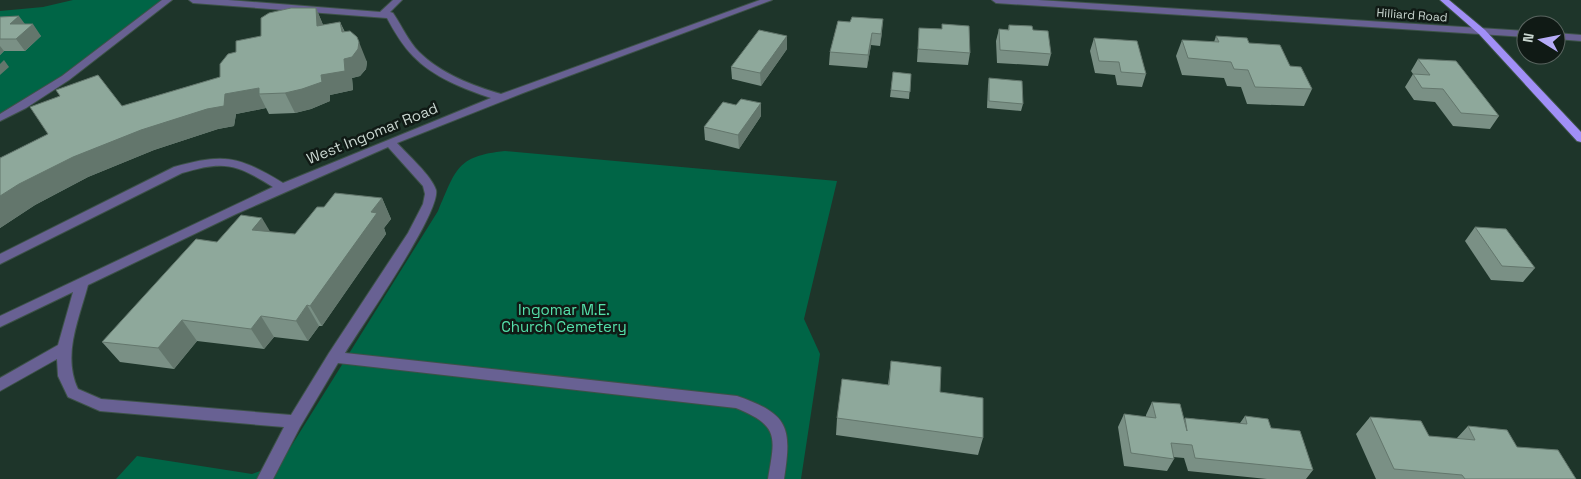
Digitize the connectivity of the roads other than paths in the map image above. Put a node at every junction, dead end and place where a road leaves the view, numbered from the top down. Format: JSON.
{"nodes":[{"id":1,"x":168,"y":0,"type":"edge"},
{"id":2,"x":193,"y":0,"type":"edge"},
{"id":3,"x":398,"y":0,"type":"edge"},
{"id":4,"x":768,"y":0,"type":"edge"},
{"id":5,"x":996,"y":0,"type":"edge"},
{"id":6,"x":1444,"y":0,"type":"edge"},
{"id":7,"x":383,"y":14,"type":"junction"},
{"id":8,"x":1482,"y":32,"type":"junction"},
{"id":9,"x":1516,"y":34,"type":"edge"},
{"id":10,"x":1566,"y":37,"type":"edge"},
{"id":11,"x":1581,"y":38,"type":"edge"},
{"id":12,"x":503,"y":98,"type":"junction"},
{"id":13,"x":0,"y":118,"type":"edge"},
{"id":14,"x":1581,"y":139,"type":"edge"},
{"id":15,"x":390,"y":142,"type":"junction"},
{"id":16,"x":283,"y":188,"type":"junction"},
{"id":17,"x":0,"y":259,"type":"edge"},
{"id":18,"x":82,"y":282,"type":"junction"},
{"id":19,"x":0,"y":322,"type":"edge"},
{"id":20,"x":64,"y":348,"type":"junction"},
{"id":21,"x":334,"y":357,"type":"junction"},
{"id":22,"x":0,"y":384,"type":"edge"},
{"id":23,"x":295,"y":422,"type":"junction"},
{"id":24,"x":265,"y":479,"type":"edge"},
{"id":25,"x":776,"y":479,"type":"edge"}],
"edges":[{"from":1,"to":13,"type":"street"},
{"from":2,"to":7,"type":"street"},
{"from":3,"to":7,"type":"street"},
{"from":4,"to":12,"type":"street","name":"West Ingomar Road"},
{"from":5,"to":8,"type":"street","name":"Hilliard Road"},
{"from":6,"to":8,"type":"main road"},
{"from":7,"to":12,"type":"street"},
{"from":8,"to":9,"type":"street","name":"Hilliard Road"},
{"from":8,"to":14,"type":"main road"},
{"from":10,"to":11,"type":"street"},
{"from":12,"to":15,"type":"street","name":"West Ingomar Road"},
{"from":15,"to":16,"type":"street","name":"West Ingomar Road"},
{"from":15,"to":21,"type":"street"},
{"from":16,"to":17,"type":"street"},
{"from":16,"to":18,"type":"street","name":"West Ingomar Road"},
{"from":18,"to":19,"type":"street","name":"West Ingomar Road"},
{"from":18,"to":20,"type":"street"},
{"from":20,"to":22,"type":"street"},
{"from":20,"to":23,"type":"street"},
{"from":21,"to":23,"type":"street"},
{"from":21,"to":25,"type":"street"},
{"from":23,"to":24,"type":"street"}]}
